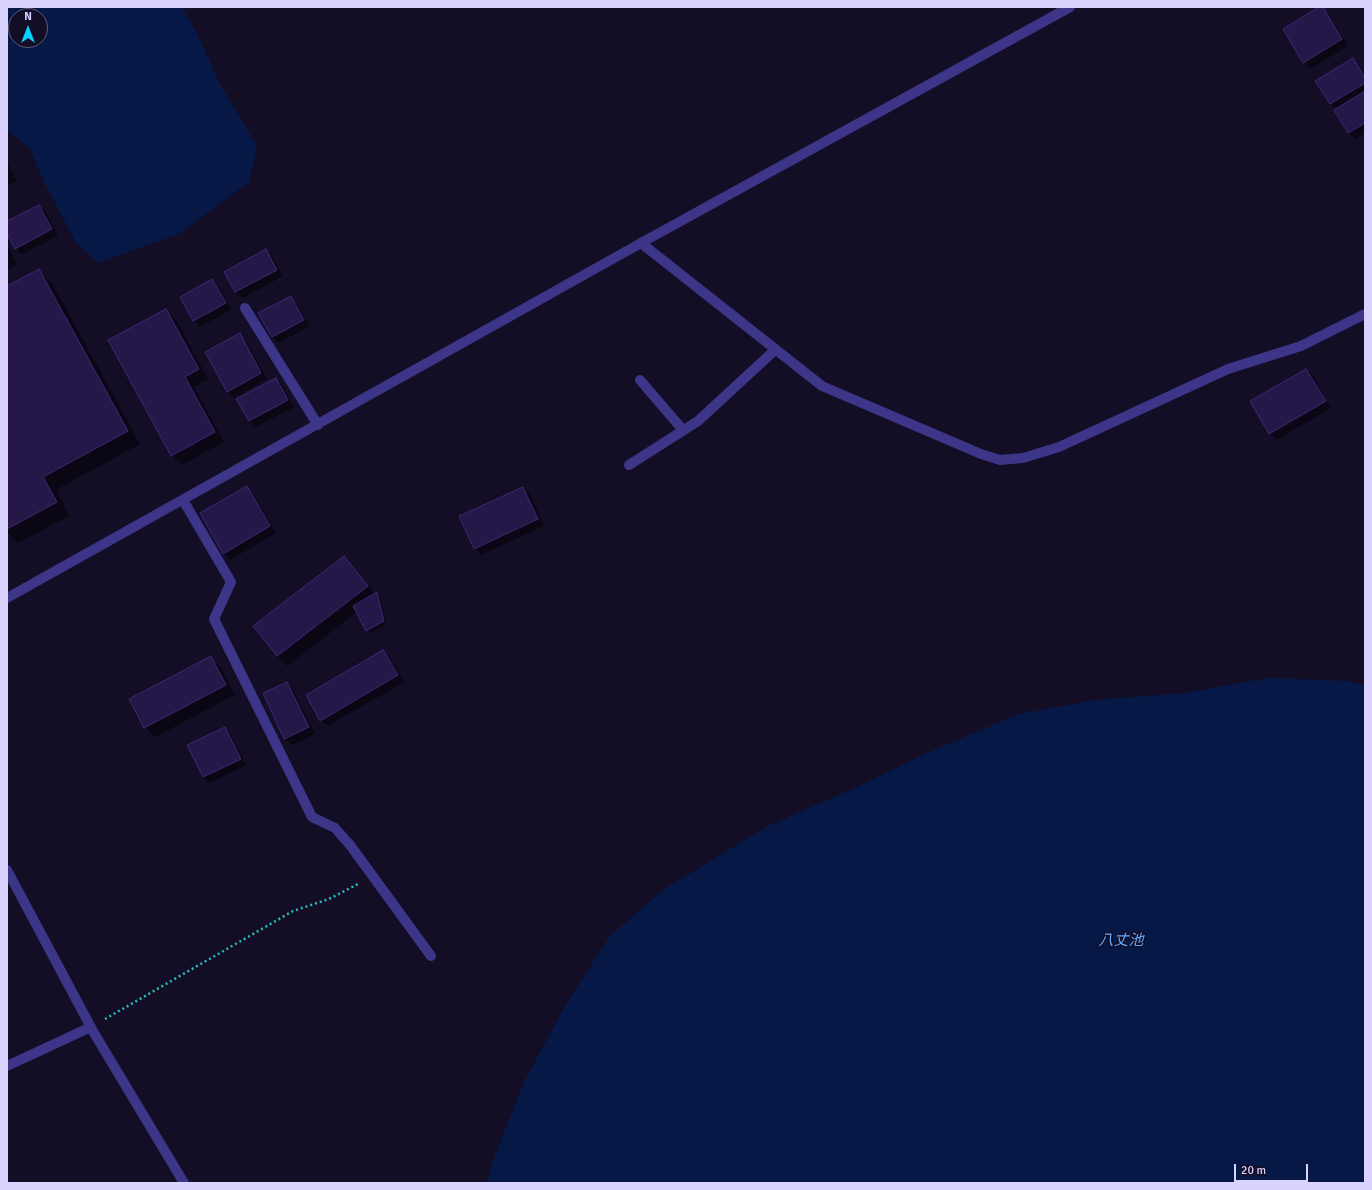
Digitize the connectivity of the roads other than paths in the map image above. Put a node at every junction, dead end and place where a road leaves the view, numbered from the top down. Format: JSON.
{"nodes":[{"id":1,"x":1070,"y":7,"type":"edge"},
{"id":2,"x":641,"y":243,"type":"junction"},
{"id":3,"x":245,"y":308,"type":"dead end"},
{"id":4,"x":1365,"y":314,"type":"edge"},
{"id":5,"x":775,"y":350,"type":"junction"},
{"id":6,"x":640,"y":380,"type":"dead end"},
{"id":7,"x":318,"y":424,"type":"junction"},
{"id":8,"x":683,"y":430,"type":"junction"},
{"id":9,"x":629,"y":465,"type":"dead end"},
{"id":10,"x":183,"y":500,"type":"junction"},
{"id":11,"x":7,"y":598,"type":"edge"},
{"id":12,"x":7,"y":870,"type":"edge"},
{"id":13,"x":431,"y":956,"type":"dead end"},
{"id":14,"x":91,"y":1027,"type":"junction"},
{"id":15,"x":7,"y":1066,"type":"edge"},
{"id":16,"x":184,"y":1183,"type":"edge"}],
"edges":[{"from":1,"to":2,"type":"street"},
{"from":2,"to":5,"type":"street"},
{"from":2,"to":7,"type":"street"},
{"from":3,"to":7,"type":"street"},
{"from":4,"to":5,"type":"street"},
{"from":5,"to":8,"type":"street"},
{"from":6,"to":8,"type":"street"},
{"from":7,"to":10,"type":"street"},
{"from":8,"to":9,"type":"street"},
{"from":10,"to":11,"type":"street"},
{"from":10,"to":13,"type":"street"},
{"from":12,"to":14,"type":"street"},
{"from":14,"to":15,"type":"street"},
{"from":14,"to":16,"type":"street"}]}
